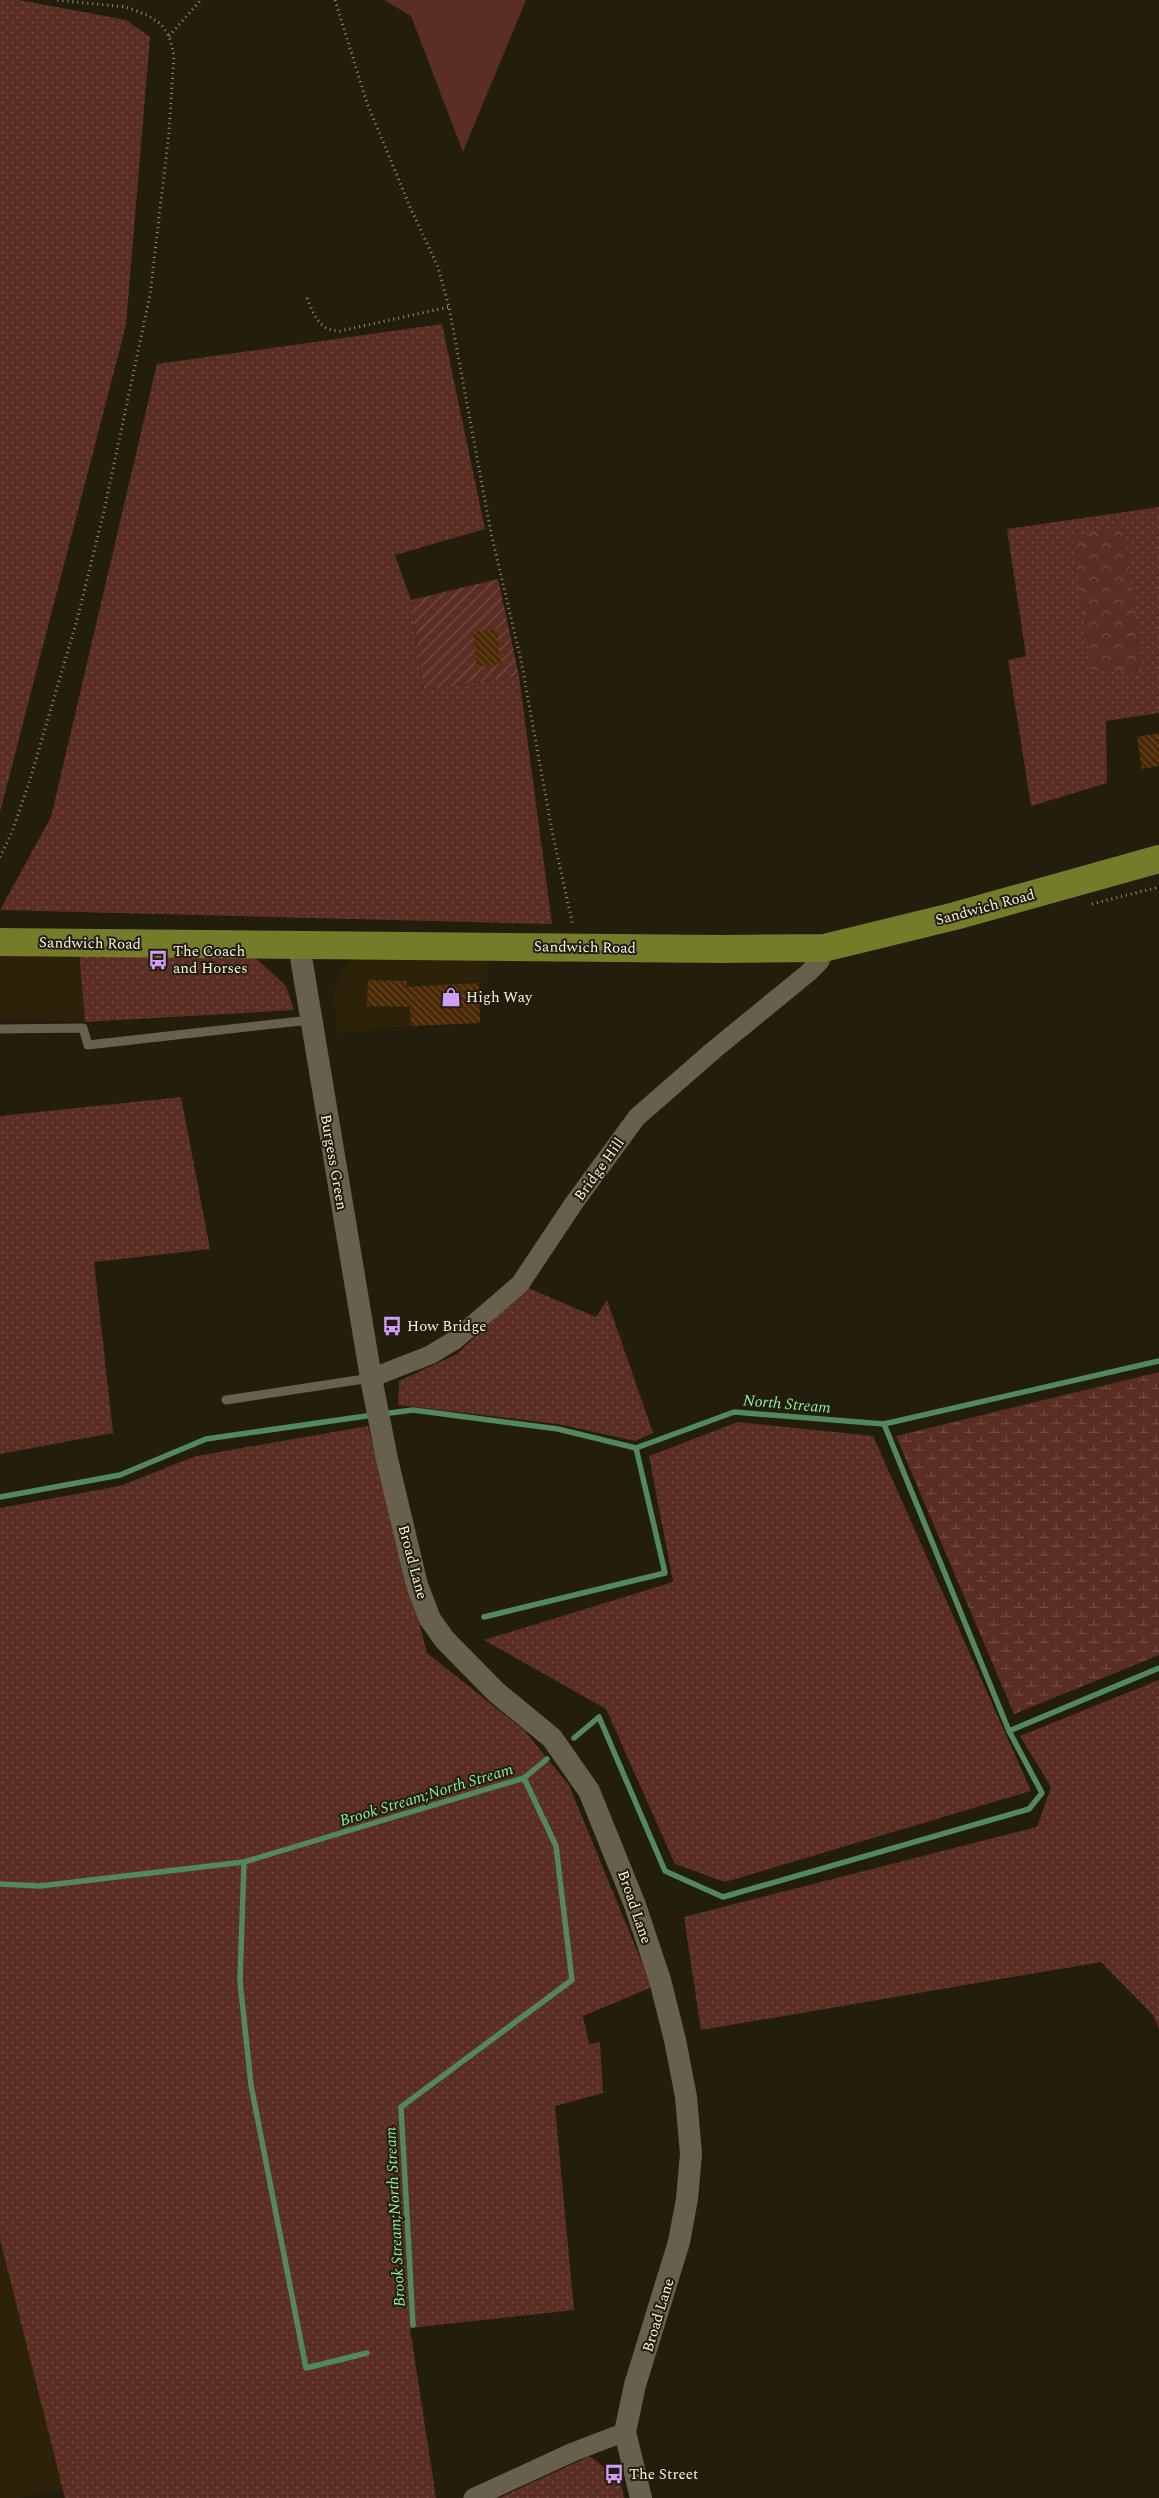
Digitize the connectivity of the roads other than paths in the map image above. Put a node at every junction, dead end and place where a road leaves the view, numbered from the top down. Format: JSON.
{"nodes":[{"id":1,"x":1159,"y":859,"type":"edge"},
{"id":2,"x":0,"y":942,"type":"edge"},
{"id":3,"x":298,"y":945,"type":"junction"},
{"id":4,"x":824,"y":948,"type":"junction"},
{"id":5,"x":310,"y":1020,"type":"junction"},
{"id":6,"x":0,"y":1029,"type":"edge"},
{"id":7,"x":371,"y":1378,"type":"junction"},
{"id":8,"x":226,"y":1400,"type":"dead end"},
{"id":9,"x":625,"y":2432,"type":"junction"},
{"id":10,"x":473,"y":2498,"type":"edge"},
{"id":11,"x":641,"y":2498,"type":"edge"}],
"edges":[{"from":1,"to":4,"type":"main road","name":"Sandwich Road"},
{"from":2,"to":3,"type":"main road","name":"Sandwich Road"},
{"from":3,"to":4,"type":"main road","name":"Sandwich Road"},
{"from":3,"to":5,"type":"street","name":"Burgess Green"},
{"from":4,"to":7,"type":"street","name":"Bridge Hill"},
{"from":5,"to":6,"type":"lane"},
{"from":5,"to":7,"type":"street","name":"Burgess Green"},
{"from":7,"to":8,"type":"lane"},
{"from":7,"to":9,"type":"street","name":"Broad Lane"},
{"from":9,"to":10,"type":"street"},
{"from":9,"to":11,"type":"street","name":"Broad Lane"}]}
